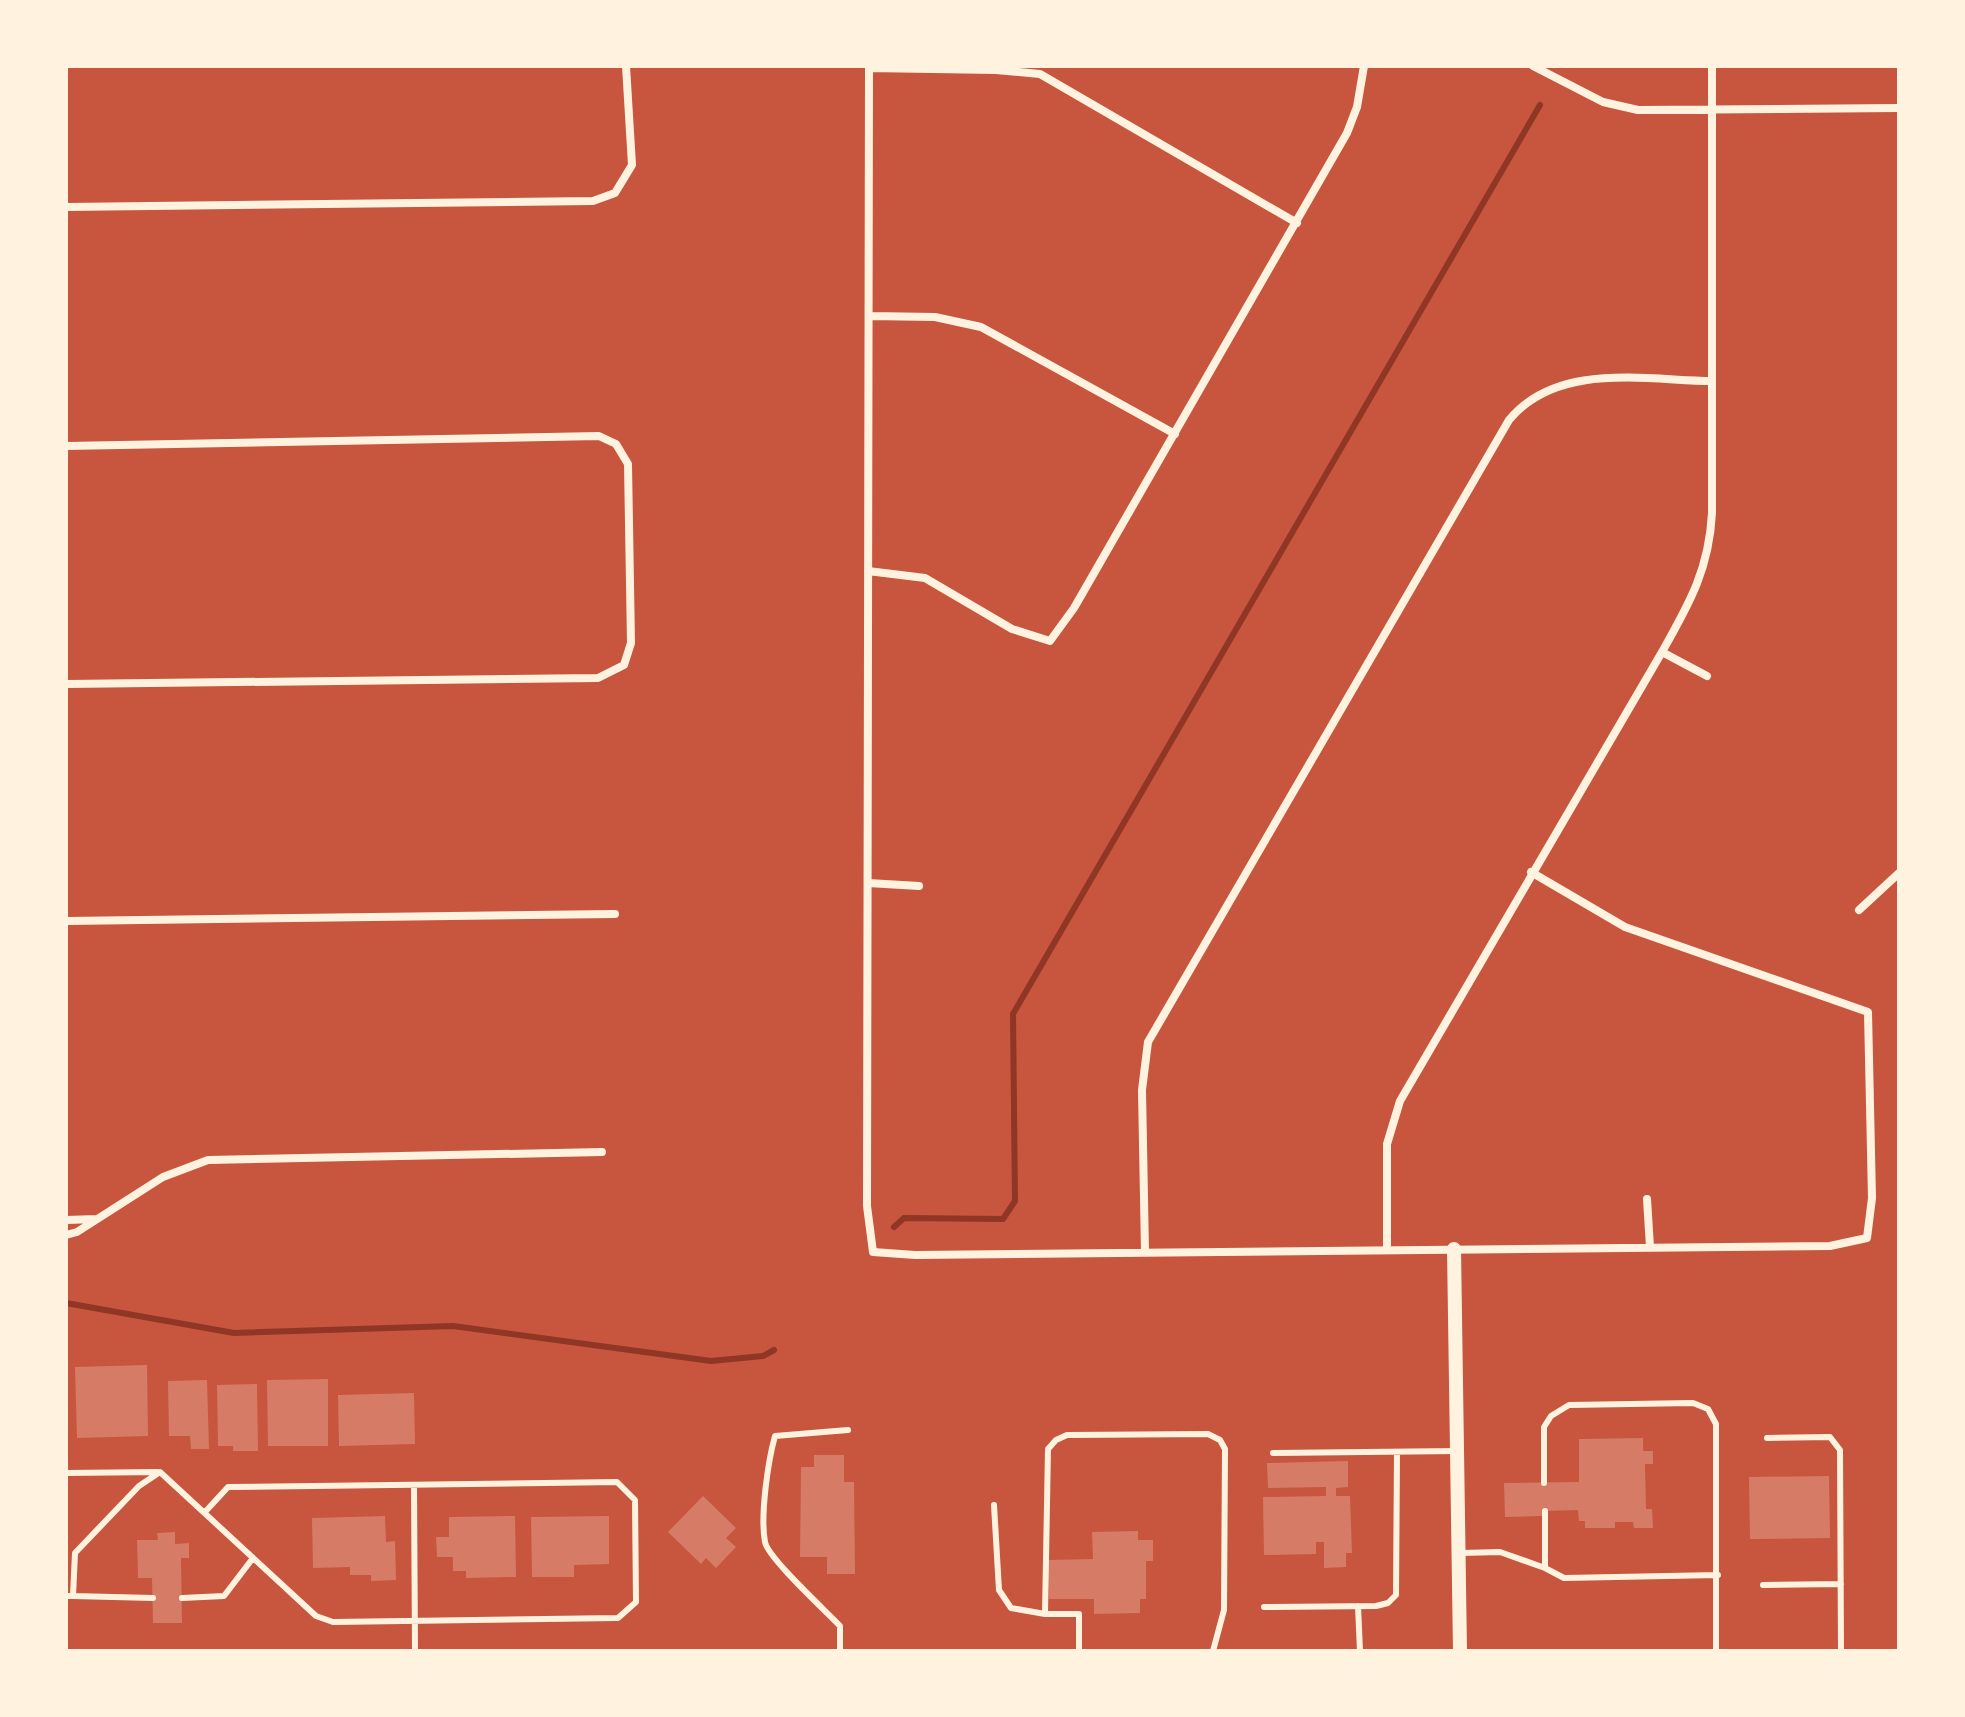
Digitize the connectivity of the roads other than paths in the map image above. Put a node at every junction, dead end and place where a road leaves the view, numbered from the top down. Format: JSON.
{"nodes":[{"id":1,"x":626,"y":66,"type":"edge"},
{"id":2,"x":1364,"y":66,"type":"edge"},
{"id":3,"x":1533,"y":66,"type":"edge"},
{"id":4,"x":1712,"y":66,"type":"edge"},
{"id":5,"x":869,"y":67,"type":"edge"},
{"id":6,"x":1899,"y":108,"type":"edge"},
{"id":7,"x":1711,"y":109,"type":"junction"},
{"id":8,"x":66,"y":207,"type":"edge"},
{"id":9,"x":1297,"y":223,"type":"junction"},
{"id":10,"x":869,"y":316,"type":"junction"},
{"id":11,"x":1711,"y":381,"type":"junction"},
{"id":12,"x":1175,"y":434,"type":"junction"},
{"id":13,"x":66,"y":446,"type":"edge"},
{"id":14,"x":868,"y":571,"type":"junction"},
{"id":15,"x":1662,"y":652,"type":"junction"},
{"id":16,"x":1707,"y":676,"type":"dead end"},
{"id":17,"x":66,"y":684,"type":"edge"},
{"id":18,"x":1531,"y":872,"type":"junction"},
{"id":19,"x":1899,"y":873,"type":"edge"},
{"id":20,"x":868,"y":883,"type":"junction"},
{"id":21,"x":919,"y":886,"type":"dead end"},
{"id":22,"x":1859,"y":910,"type":"dead end"},
{"id":23,"x":615,"y":914,"type":"dead end"},
{"id":24,"x":66,"y":921,"type":"edge"},
{"id":25,"x":602,"y":1152,"type":"dead end"},
{"id":26,"x":1647,"y":1199,"type":"dead end"},
{"id":27,"x":98,"y":1219,"type":"junction"},
{"id":28,"x":66,"y":1220,"type":"edge"},
{"id":29,"x":66,"y":1235,"type":"edge"},
{"id":30,"x":1650,"y":1247,"type":"junction"},
{"id":31,"x":1387,"y":1248,"type":"junction"},
{"id":32,"x":1454,"y":1249,"type":"junction"},
{"id":33,"x":1145,"y":1252,"type":"junction"},
{"id":34,"x":848,"y":1430,"type":"dead end"},
{"id":35,"x":1767,"y":1438,"type":"dead end"},
{"id":36,"x":1458,"y":1451,"type":"junction"},
{"id":37,"x":1397,"y":1452,"type":"junction"},
{"id":38,"x":1273,"y":1453,"type":"dead end"},
{"id":39,"x":160,"y":1472,"type":"junction"},
{"id":40,"x":66,"y":1473,"type":"edge"},
{"id":41,"x":1544,"y":1483,"type":"dead end"},
{"id":42,"x":414,"y":1485,"type":"junction"},
{"id":43,"x":994,"y":1505,"type":"dead end"},
{"id":44,"x":1545,"y":1511,"type":"dead end"},
{"id":45,"x":205,"y":1512,"type":"junction"},
{"id":46,"x":1460,"y":1553,"type":"junction"},
{"id":47,"x":253,"y":1558,"type":"junction"},
{"id":48,"x":1545,"y":1568,"type":"junction"},
{"id":49,"x":1718,"y":1575,"type":"junction"},
{"id":50,"x":1841,"y":1584,"type":"junction"},
{"id":51,"x":1763,"y":1585,"type":"dead end"},
{"id":52,"x":69,"y":1596,"type":"edge"},
{"id":53,"x":153,"y":1598,"type":"dead end"},
{"id":54,"x":182,"y":1598,"type":"dead end"},
{"id":55,"x":1358,"y":1606,"type":"junction"},
{"id":56,"x":1264,"y":1607,"type":"dead end"},
{"id":57,"x":1045,"y":1614,"type":"junction"},
{"id":58,"x":415,"y":1621,"type":"junction"},
{"id":59,"x":415,"y":1651,"type":"edge"},
{"id":60,"x":840,"y":1651,"type":"edge"},
{"id":61,"x":1079,"y":1651,"type":"edge"},
{"id":62,"x":1213,"y":1651,"type":"edge"},
{"id":63,"x":1360,"y":1651,"type":"edge"},
{"id":64,"x":1460,"y":1651,"type":"edge"},
{"id":65,"x":1716,"y":1651,"type":"edge"},
{"id":66,"x":1841,"y":1651,"type":"edge"}],
"edges":[{"from":1,"to":8,"type":"street"},
{"from":2,"to":9,"type":"street"},
{"from":3,"to":7,"type":"street"},
{"from":4,"to":7,"type":"street"},
{"from":5,"to":9,"type":"street"},
{"from":5,"to":10,"type":"street"},
{"from":6,"to":7,"type":"street"},
{"from":7,"to":11,"type":"street"},
{"from":9,"to":12,"type":"street"},
{"from":10,"to":12,"type":"street"},
{"from":10,"to":14,"type":"street"},
{"from":11,"to":15,"type":"street"},
{"from":11,"to":33,"type":"street"},
{"from":12,"to":14,"type":"street"},
{"from":13,"to":17,"type":"street"},
{"from":14,"to":20,"type":"street"},
{"from":15,"to":16,"type":"street"},
{"from":15,"to":18,"type":"street"},
{"from":18,"to":30,"type":"street"},
{"from":18,"to":31,"type":"street"},
{"from":19,"to":22,"type":"street"},
{"from":20,"to":21,"type":"street"},
{"from":20,"to":33,"type":"street"},
{"from":23,"to":24,"type":"street"},
{"from":25,"to":27,"type":"street"},
{"from":26,"to":30,"type":"street"},
{"from":27,"to":28,"type":"street"},
{"from":27,"to":29,"type":"street"},
{"from":30,"to":32,"type":"street"},
{"from":31,"to":32,"type":"street"},
{"from":31,"to":33,"type":"street"},
{"from":32,"to":36,"type":"street"},
{"from":34,"to":60,"type":"lane"},
{"from":35,"to":50,"type":"lane"},
{"from":36,"to":37,"type":"lane"},
{"from":36,"to":46,"type":"street"},
{"from":37,"to":38,"type":"lane"},
{"from":37,"to":55,"type":"lane"},
{"from":39,"to":40,"type":"lane"},
{"from":39,"to":45,"type":"lane"},
{"from":39,"to":52,"type":"lane"},
{"from":41,"to":49,"type":"lane"},
{"from":42,"to":45,"type":"lane"},
{"from":42,"to":58,"type":"lane"},
{"from":42,"to":58,"type":"lane"},
{"from":43,"to":57,"type":"lane"},
{"from":44,"to":48,"type":"lane"},
{"from":45,"to":47,"type":"lane"},
{"from":46,"to":48,"type":"lane"},
{"from":46,"to":64,"type":"street"},
{"from":47,"to":54,"type":"lane"},
{"from":47,"to":58,"type":"lane"},
{"from":48,"to":49,"type":"lane"},
{"from":49,"to":65,"type":"lane"},
{"from":50,"to":51,"type":"lane"},
{"from":50,"to":66,"type":"lane"},
{"from":52,"to":53,"type":"lane"},
{"from":55,"to":56,"type":"lane"},
{"from":55,"to":63,"type":"lane"},
{"from":57,"to":61,"type":"lane"},
{"from":57,"to":62,"type":"lane"},
{"from":58,"to":59,"type":"lane"}]}
